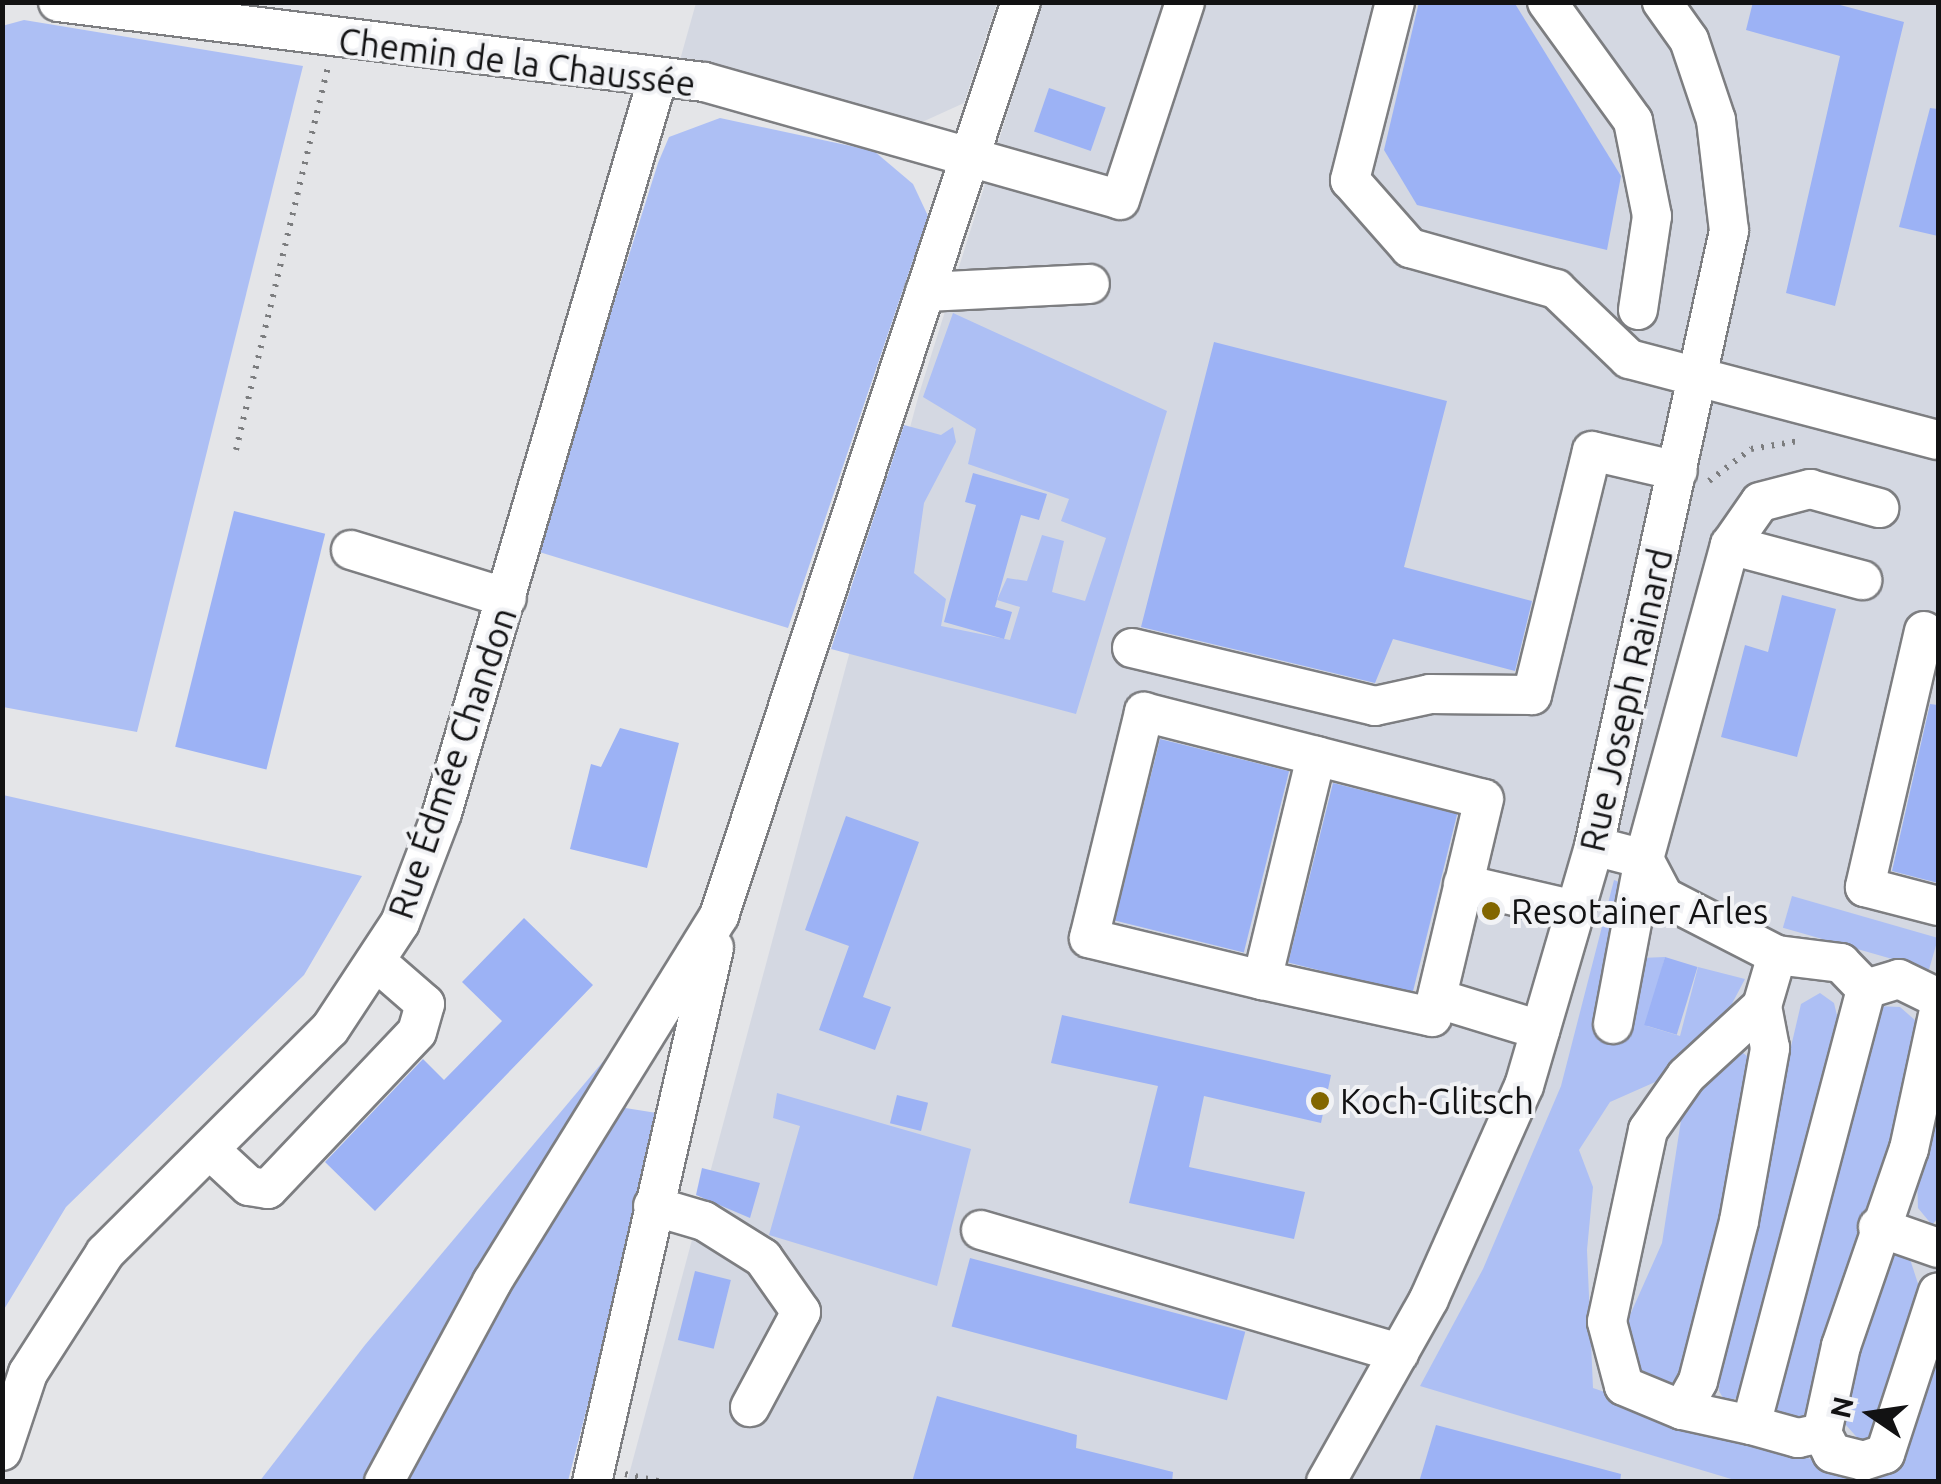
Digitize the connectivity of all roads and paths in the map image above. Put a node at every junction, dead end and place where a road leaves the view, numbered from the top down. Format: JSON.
{"nodes":[{"id":1,"x":58,"y":2,"type":"edge"},
{"id":2,"x":1021,"y":2,"type":"edge"},
{"id":3,"x":1185,"y":2,"type":"edge"},
{"id":4,"x":1395,"y":2,"type":"edge"},
{"id":5,"x":1662,"y":2,"type":"edge"},
{"id":6,"x":1551,"y":4,"type":"edge"},
{"id":7,"x":338,"y":41,"type":"junction"},
{"id":8,"x":658,"y":77,"type":"junction"},
{"id":9,"x":968,"y":160,"type":"junction"},
{"id":10,"x":1090,"y":284,"type":"dead end"},
{"id":11,"x":925,"y":292,"type":"junction"},
{"id":12,"x":1638,"y":310,"type":"dead end"},
{"id":13,"x":1700,"y":378,"type":"junction"},
{"id":14,"x":1938,"y":440,"type":"edge"},
{"id":15,"x":236,"y":450,"type":"dead end"},
{"id":16,"x":1678,"y":471,"type":"junction"},
{"id":17,"x":1879,"y":508,"type":"dead end"},
{"id":18,"x":1730,"y":546,"type":"junction"},
{"id":19,"x":351,"y":550,"type":"dead end"},
{"id":20,"x":1862,"y":580,"type":"dead end"},
{"id":21,"x":508,"y":598,"type":"junction"},
{"id":22,"x":1924,"y":631,"type":"dead end"},
{"id":23,"x":1132,"y":648,"type":"dead end"},
{"id":24,"x":1316,"y":756,"type":"junction"},
{"id":25,"x":1594,"y":846,"type":"junction"},
{"id":26,"x":1644,"y":858,"type":"junction"},
{"id":27,"x":1463,"y":884,"type":"junction"},
{"id":28,"x":1938,"y":906,"type":"edge"},
{"id":29,"x":1576,"y":910,"type":"junction"},
{"id":30,"x":719,"y":916,"type":"junction"},
{"id":31,"x":1777,"y":955,"type":"junction"},
{"id":32,"x":378,"y":964,"type":"junction"},
{"id":33,"x":1262,"y":980,"type":"junction"},
{"id":34,"x":1866,"y":989,"type":"junction"},
{"id":35,"x":1938,"y":998,"type":"edge"},
{"id":36,"x":1439,"y":1000,"type":"junction"},
{"id":37,"x":1762,"y":1006,"type":"junction"},
{"id":38,"x":1938,"y":1015,"type":"edge"},
{"id":39,"x":1613,"y":1024,"type":"dead end"},
{"id":40,"x":1540,"y":1030,"type":"junction"},
{"id":41,"x":210,"y":1150,"type":"junction"},
{"id":42,"x":653,"y":1206,"type":"junction"},
{"id":43,"x":1878,"y":1228,"type":"junction"},
{"id":44,"x":981,"y":1230,"type":"dead end"},
{"id":45,"x":1938,"y":1248,"type":"edge"},
{"id":46,"x":1938,"y":1292,"type":"edge"},
{"id":47,"x":1399,"y":1352,"type":"junction"},
{"id":48,"x":750,"y":1407,"type":"dead end"},
{"id":49,"x":1682,"y":1410,"type":"junction"},
{"id":50,"x":1751,"y":1425,"type":"junction"},
{"id":51,"x":1822,"y":1433,"type":"junction"},
{"id":52,"x":2,"y":1451,"type":"edge"},
{"id":53,"x":605,"y":1477,"type":"edge"},
{"id":54,"x":384,"y":1482,"type":"edge"},
{"id":55,"x":663,"y":1482,"type":"edge"},
{"id":56,"x":1326,"y":1482,"type":"edge"}],
"edges":[{"from":1,"to":7,"type":"street","name":"Chemin de la Chaussée"},
{"from":2,"to":9,"type":"street"},
{"from":3,"to":9,"type":"street","name":"Chemin de la Chaussée"},
{"from":4,"to":13,"type":"street"},
{"from":5,"to":13,"type":"street","name":"Rue Joseph Rainard"},
{"from":6,"to":12,"type":"street"},
{"from":7,"to":8,"type":"street","name":"Chemin de la Chaussée"},
{"from":7,"to":15,"type":"path"},
{"from":8,"to":9,"type":"street","name":"Chemin de la Chaussée"},
{"from":8,"to":21,"type":"street","name":"Rue Édmée Chandon"},
{"from":9,"to":11,"type":"street"},
{"from":10,"to":11,"type":"street"},
{"from":11,"to":30,"type":"street"},
{"from":13,"to":14,"type":"street"},
{"from":13,"to":16,"type":"street","name":"Rue Joseph Rainard"},
{"from":16,"to":23,"type":"street"},
{"from":16,"to":25,"type":"street","name":"Rue Joseph Rainard"},
{"from":17,"to":18,"type":"street"},
{"from":18,"to":20,"type":"street"},
{"from":18,"to":26,"type":"street"},
{"from":19,"to":21,"type":"street"},
{"from":21,"to":32,"type":"street","name":"Rue Édmée Chandon"},
{"from":22,"to":28,"type":"street"},
{"from":24,"to":27,"type":"street"},
{"from":24,"to":33,"type":"street"},
{"from":24,"to":33,"type":"street"},
{"from":25,"to":26,"type":"street"},
{"from":25,"to":29,"type":"street","name":"Rue Joseph Rainard"},
{"from":26,"to":31,"type":"street"},
{"from":26,"to":39,"type":"street"},
{"from":27,"to":29,"type":"street"},
{"from":27,"to":36,"type":"street"},
{"from":29,"to":40,"type":"street","name":"Rue Joseph Rainard"},
{"from":30,"to":42,"type":"street"},
{"from":30,"to":54,"type":"street"},
{"from":31,"to":34,"type":"street"},
{"from":31,"to":37,"type":"street"},
{"from":32,"to":41,"type":"street","name":"Rue Édmée Chandon"},
{"from":32,"to":41,"type":"street"},
{"from":33,"to":36,"type":"street"},
{"from":34,"to":35,"type":"street"},
{"from":34,"to":50,"type":"street"},
{"from":36,"to":40,"type":"street"},
{"from":37,"to":49,"type":"street"},
{"from":37,"to":49,"type":"street"},
{"from":38,"to":43,"type":"street"},
{"from":40,"to":47,"type":"street","name":"Rue Joseph Rainard"},
{"from":41,"to":52,"type":"street","name":"Rue Édmée Chandon"},
{"from":42,"to":48,"type":"street"},
{"from":42,"to":53,"type":"street"},
{"from":43,"to":45,"type":"street"},
{"from":43,"to":51,"type":"street"},
{"from":44,"to":47,"type":"street"},
{"from":46,"to":51,"type":"street"},
{"from":47,"to":56,"type":"street","name":"Rue Joseph Rainard"},
{"from":49,"to":50,"type":"street"},
{"from":50,"to":51,"type":"street"},
{"from":53,"to":55,"type":"path"}]}
